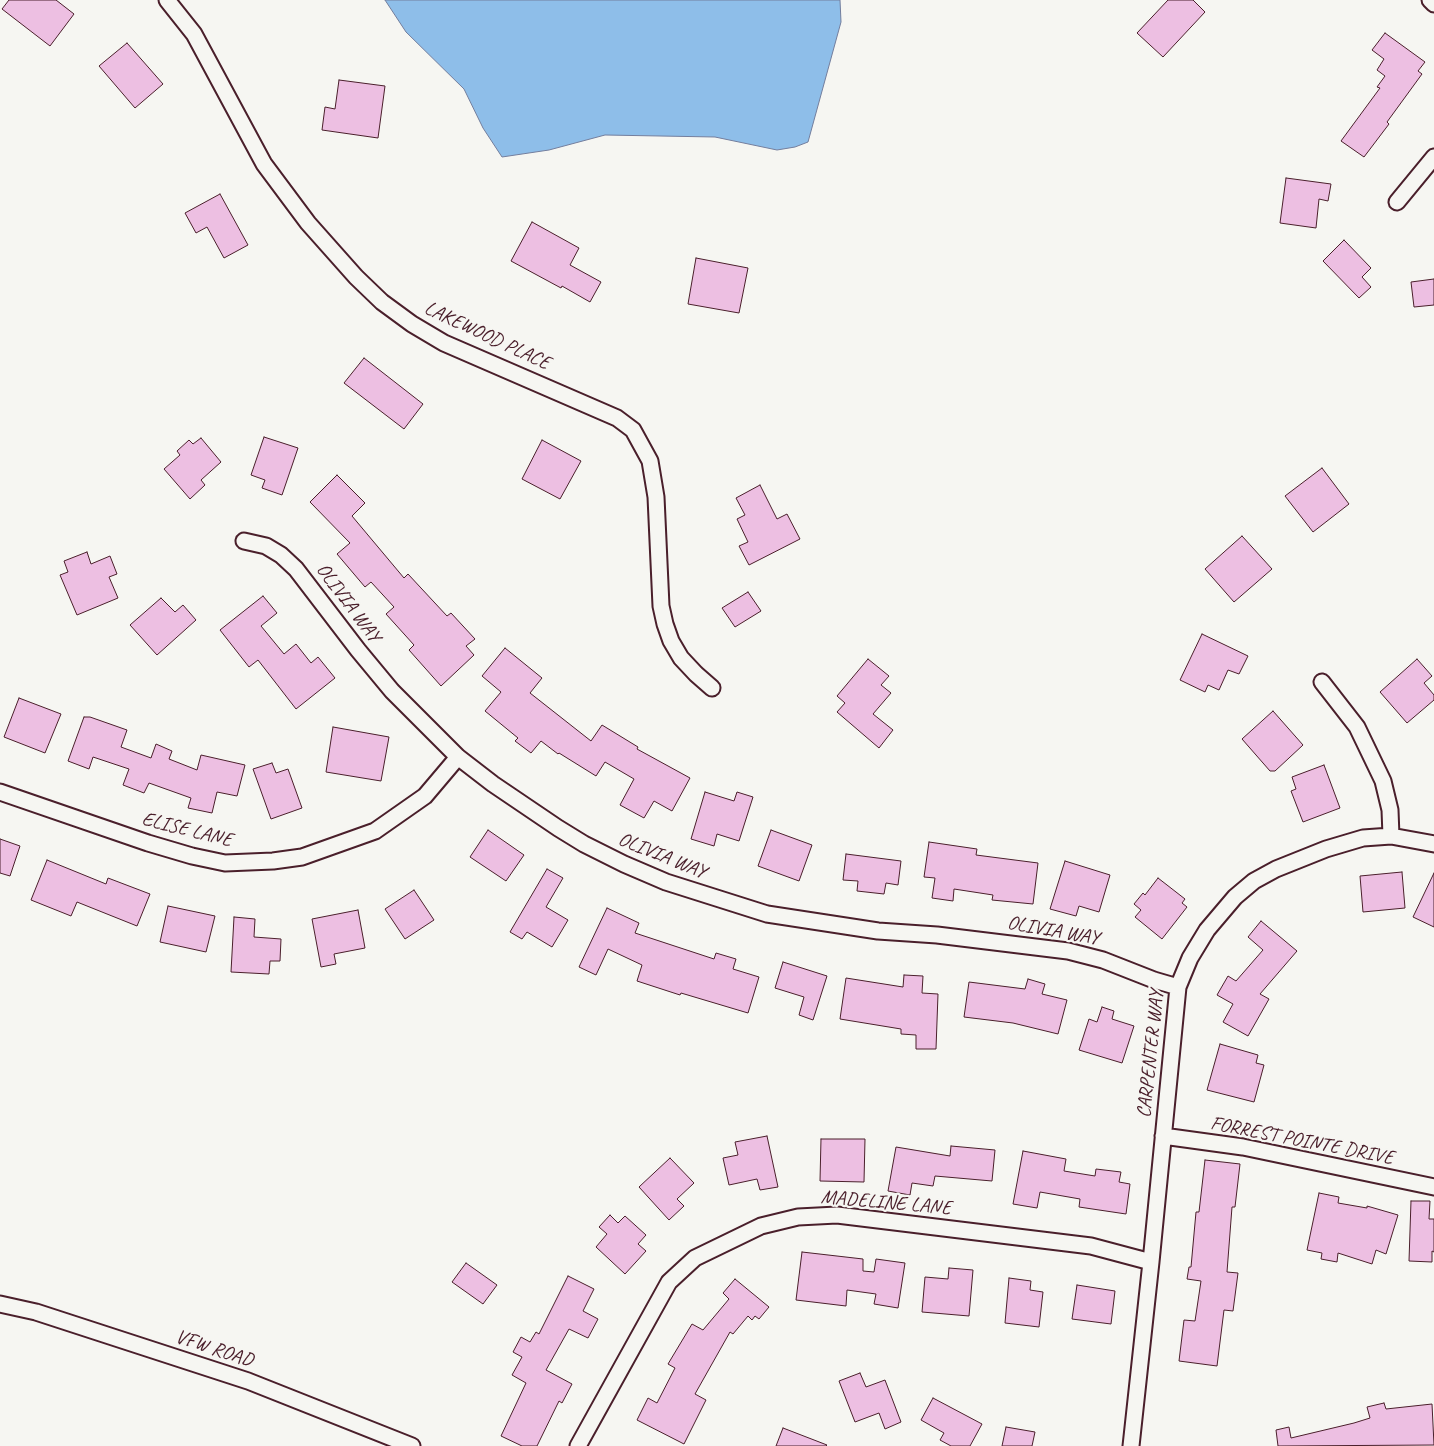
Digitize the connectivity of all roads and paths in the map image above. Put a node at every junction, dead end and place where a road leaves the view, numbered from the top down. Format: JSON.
{"nodes":[{"id":1,"x":167,"y":0,"type":"edge"},
{"id":2,"x":1430,"y":0,"type":"edge"},
{"id":3,"x":1434,"y":4,"type":"edge"},
{"id":4,"x":1434,"y":157,"type":"edge"},
{"id":5,"x":1397,"y":202,"type":"dead end"},
{"id":6,"x":244,"y":541,"type":"dead end"},
{"id":7,"x":1322,"y":682,"type":"dead end"},
{"id":8,"x":712,"y":688,"type":"dead end"},
{"id":9,"x":458,"y":758,"type":"junction"},
{"id":10,"x":0,"y":792,"type":"edge"},
{"id":11,"x":1392,"y":836,"type":"junction"},
{"id":12,"x":1434,"y":844,"type":"edge"},
{"id":13,"x":1178,"y":987,"type":"junction"},
{"id":14,"x":1162,"y":1136,"type":"junction"},
{"id":15,"x":1434,"y":1187,"type":"edge"},
{"id":16,"x":1151,"y":1262,"type":"junction"},
{"id":17,"x":0,"y":1304,"type":"edge"},
{"id":18,"x":412,"y":1446,"type":"edge"},
{"id":19,"x":578,"y":1446,"type":"edge"},
{"id":20,"x":1131,"y":1446,"type":"edge"}],
"edges":[{"from":1,"to":8,"type":"street","name":"LAKEWOOD PLACE"},
{"from":2,"to":3,"type":"street"},
{"from":4,"to":5,"type":"street"},
{"from":6,"to":9,"type":"street","name":"OLIVIA WAY"},
{"from":7,"to":11,"type":"street"},
{"from":9,"to":10,"type":"street","name":"ELISE LANE"},
{"from":9,"to":13,"type":"street","name":"OLIVIA WAY"},
{"from":11,"to":12,"type":"street","name":"CARPENTER WAY"},
{"from":11,"to":13,"type":"street","name":"CARPENTER WAY"},
{"from":13,"to":14,"type":"street","name":"CARPENTER WAY"},
{"from":14,"to":15,"type":"street","name":"FORREST POINTE DRIVE"},
{"from":14,"to":16,"type":"street","name":"CARPENTER WAY"},
{"from":16,"to":19,"type":"street","name":"MADELINE LANE"},
{"from":16,"to":20,"type":"street","name":"CARPENTER WAY"},
{"from":17,"to":18,"type":"street","name":"VFW ROAD"}]}
